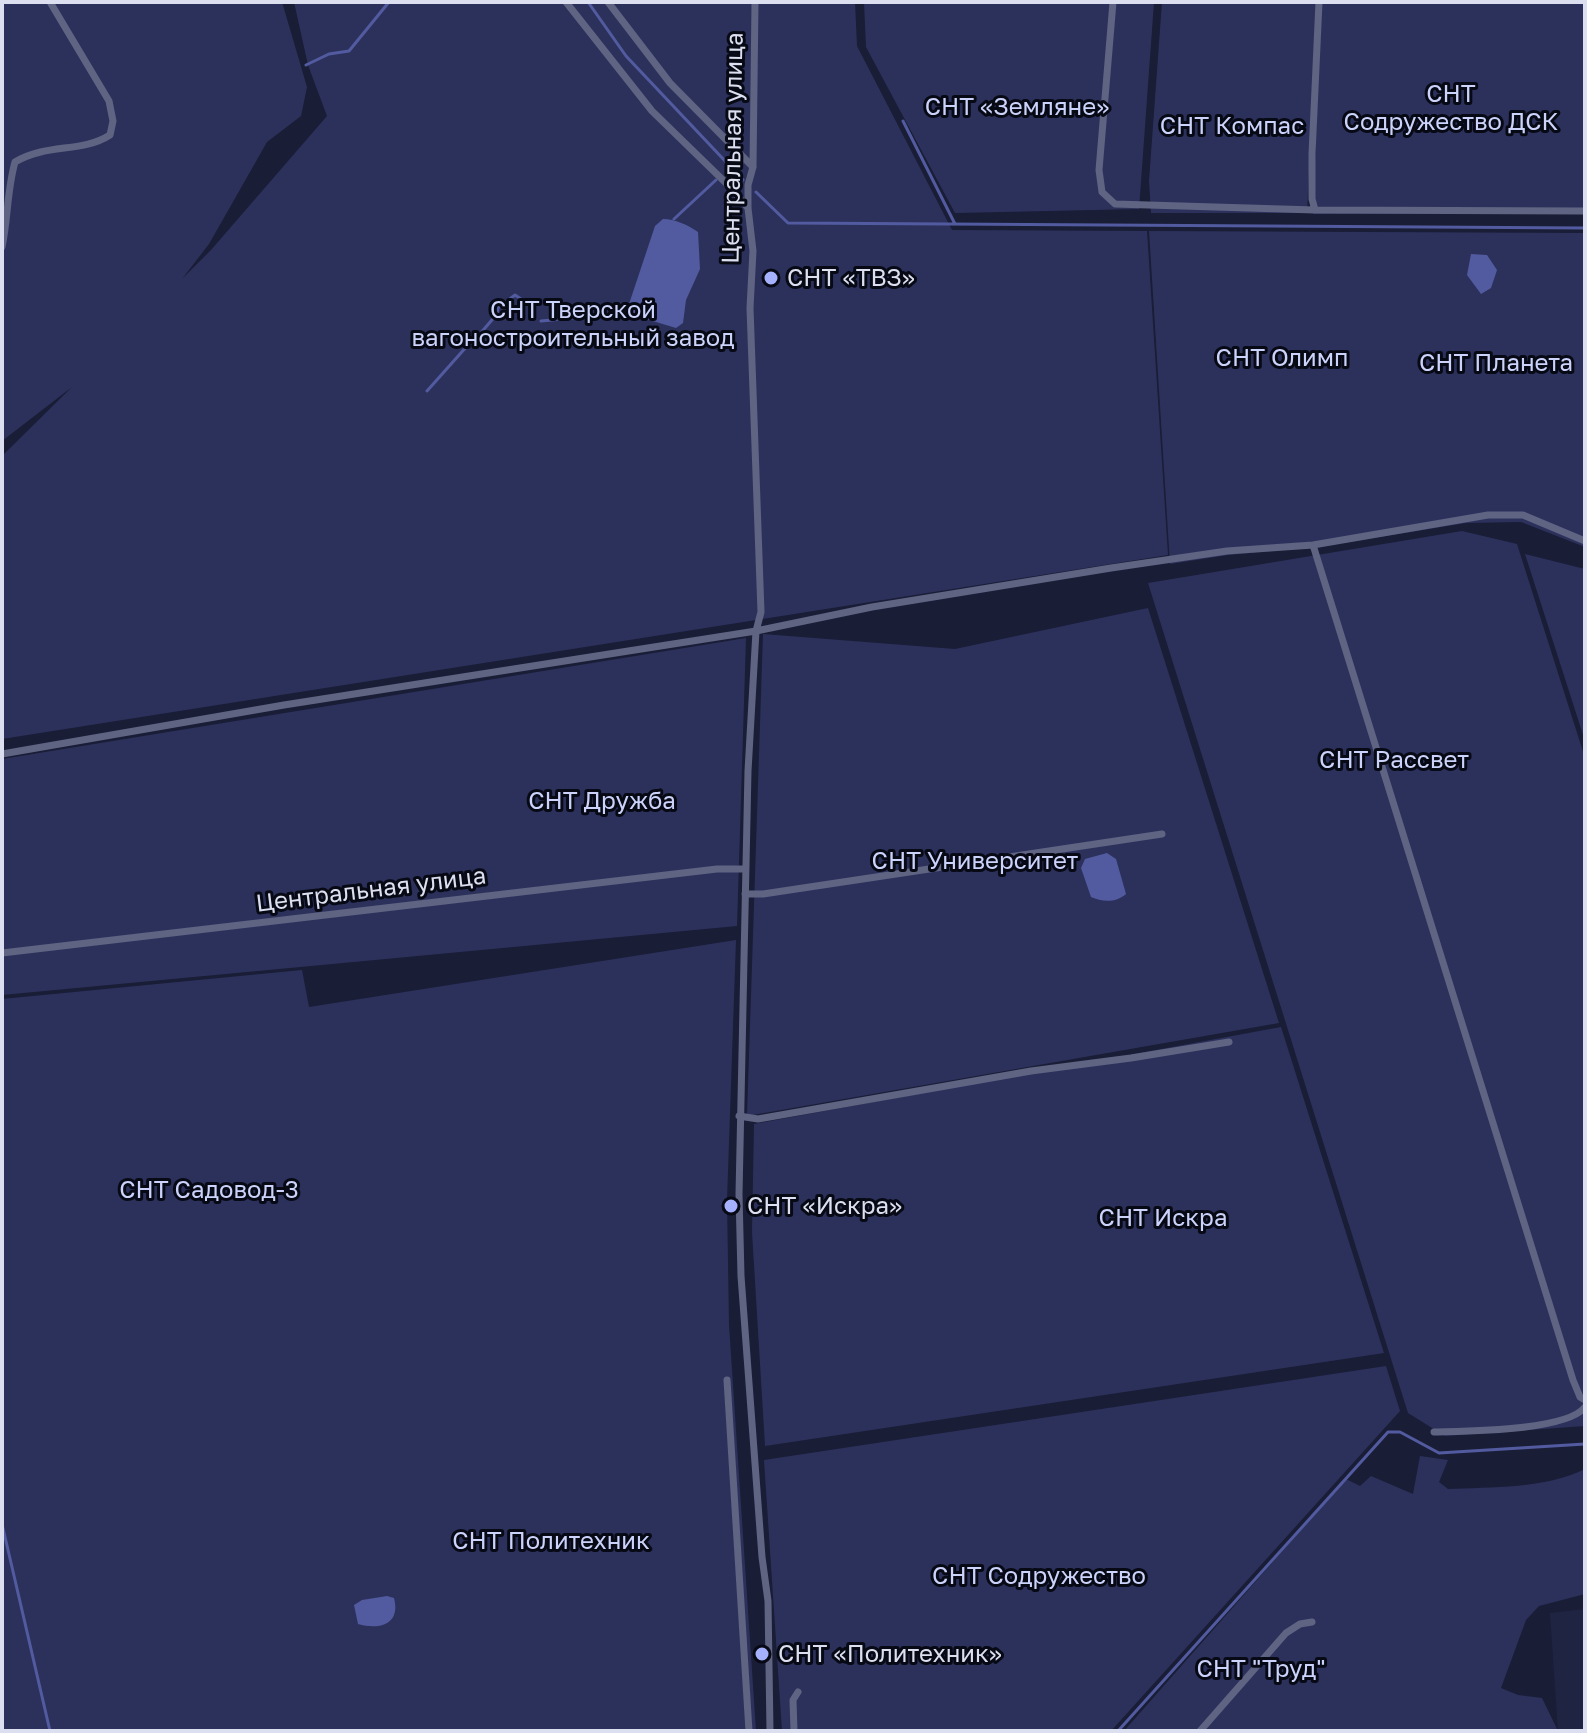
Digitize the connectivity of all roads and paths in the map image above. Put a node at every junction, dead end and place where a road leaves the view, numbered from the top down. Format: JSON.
{"nodes":[{"id":1,"x":50,"y":2,"type":"edge"},
{"id":2,"x":566,"y":2,"type":"edge"},
{"id":3,"x":608,"y":2,"type":"edge"},
{"id":4,"x":755,"y":2,"type":"edge"},
{"id":5,"x":1113,"y":2,"type":"edge"},
{"id":6,"x":1319,"y":2,"type":"edge"},
{"id":7,"x":753,"y":167,"type":"junction"},
{"id":8,"x":748,"y":208,"type":"junction"},
{"id":9,"x":1315,"y":210,"type":"junction"},
{"id":10,"x":1585,"y":211,"type":"edge"},
{"id":11,"x":2,"y":247,"type":"edge"},
{"id":12,"x":1585,"y":541,"type":"edge"},
{"id":13,"x":1313,"y":545,"type":"junction"},
{"id":14,"x":756,"y":631,"type":"junction"},
{"id":15,"x":2,"y":754,"type":"edge"},
{"id":16,"x":1162,"y":834,"type":"dead end"},
{"id":17,"x":746,"y":869,"type":"junction"},
{"id":18,"x":745,"y":894,"type":"junction"},
{"id":19,"x":2,"y":953,"type":"edge"},
{"id":20,"x":1229,"y":1042,"type":"dead end"},
{"id":21,"x":739,"y":1116,"type":"junction"},
{"id":22,"x":727,"y":1380,"type":"dead end"},
{"id":23,"x":1585,"y":1400,"type":"edge"},
{"id":24,"x":1585,"y":1407,"type":"edge"},
{"id":25,"x":1434,"y":1432,"type":"dead end"},
{"id":26,"x":1312,"y":1622,"type":"dead end"},
{"id":27,"x":798,"y":1692,"type":"dead end"},
{"id":28,"x":749,"y":1731,"type":"edge"},
{"id":29,"x":770,"y":1731,"type":"edge"},
{"id":30,"x":794,"y":1731,"type":"edge"},
{"id":31,"x":1200,"y":1731,"type":"edge"}],
"edges":[{"from":1,"to":11,"type":"street"},
{"from":2,"to":8,"type":"street"},
{"from":3,"to":7,"type":"street"},
{"from":4,"to":7,"type":"street","name":"Центральная улица"},
{"from":5,"to":9,"type":"street"},
{"from":6,"to":9,"type":"street"},
{"from":7,"to":8,"type":"street","name":"Центральная улица"},
{"from":8,"to":14,"type":"street","name":"Центральная улица"},
{"from":9,"to":10,"type":"street"},
{"from":12,"to":13,"type":"street"},
{"from":13,"to":14,"type":"street"},
{"from":13,"to":23,"type":"street"},
{"from":14,"to":15,"type":"street"},
{"from":14,"to":17,"type":"street","name":"Центральная улица"},
{"from":16,"to":18,"type":"street"},
{"from":17,"to":18,"type":"street","name":"Центральная улица"},
{"from":17,"to":19,"type":"street","name":"Центральная улица"},
{"from":18,"to":21,"type":"street","name":"Центральная улица"},
{"from":20,"to":21,"type":"street"},
{"from":21,"to":29,"type":"street","name":"Центральная улица"},
{"from":22,"to":28,"type":"street"},
{"from":24,"to":25,"type":"street"},
{"from":26,"to":31,"type":"street"},
{"from":27,"to":30,"type":"street"}]}
